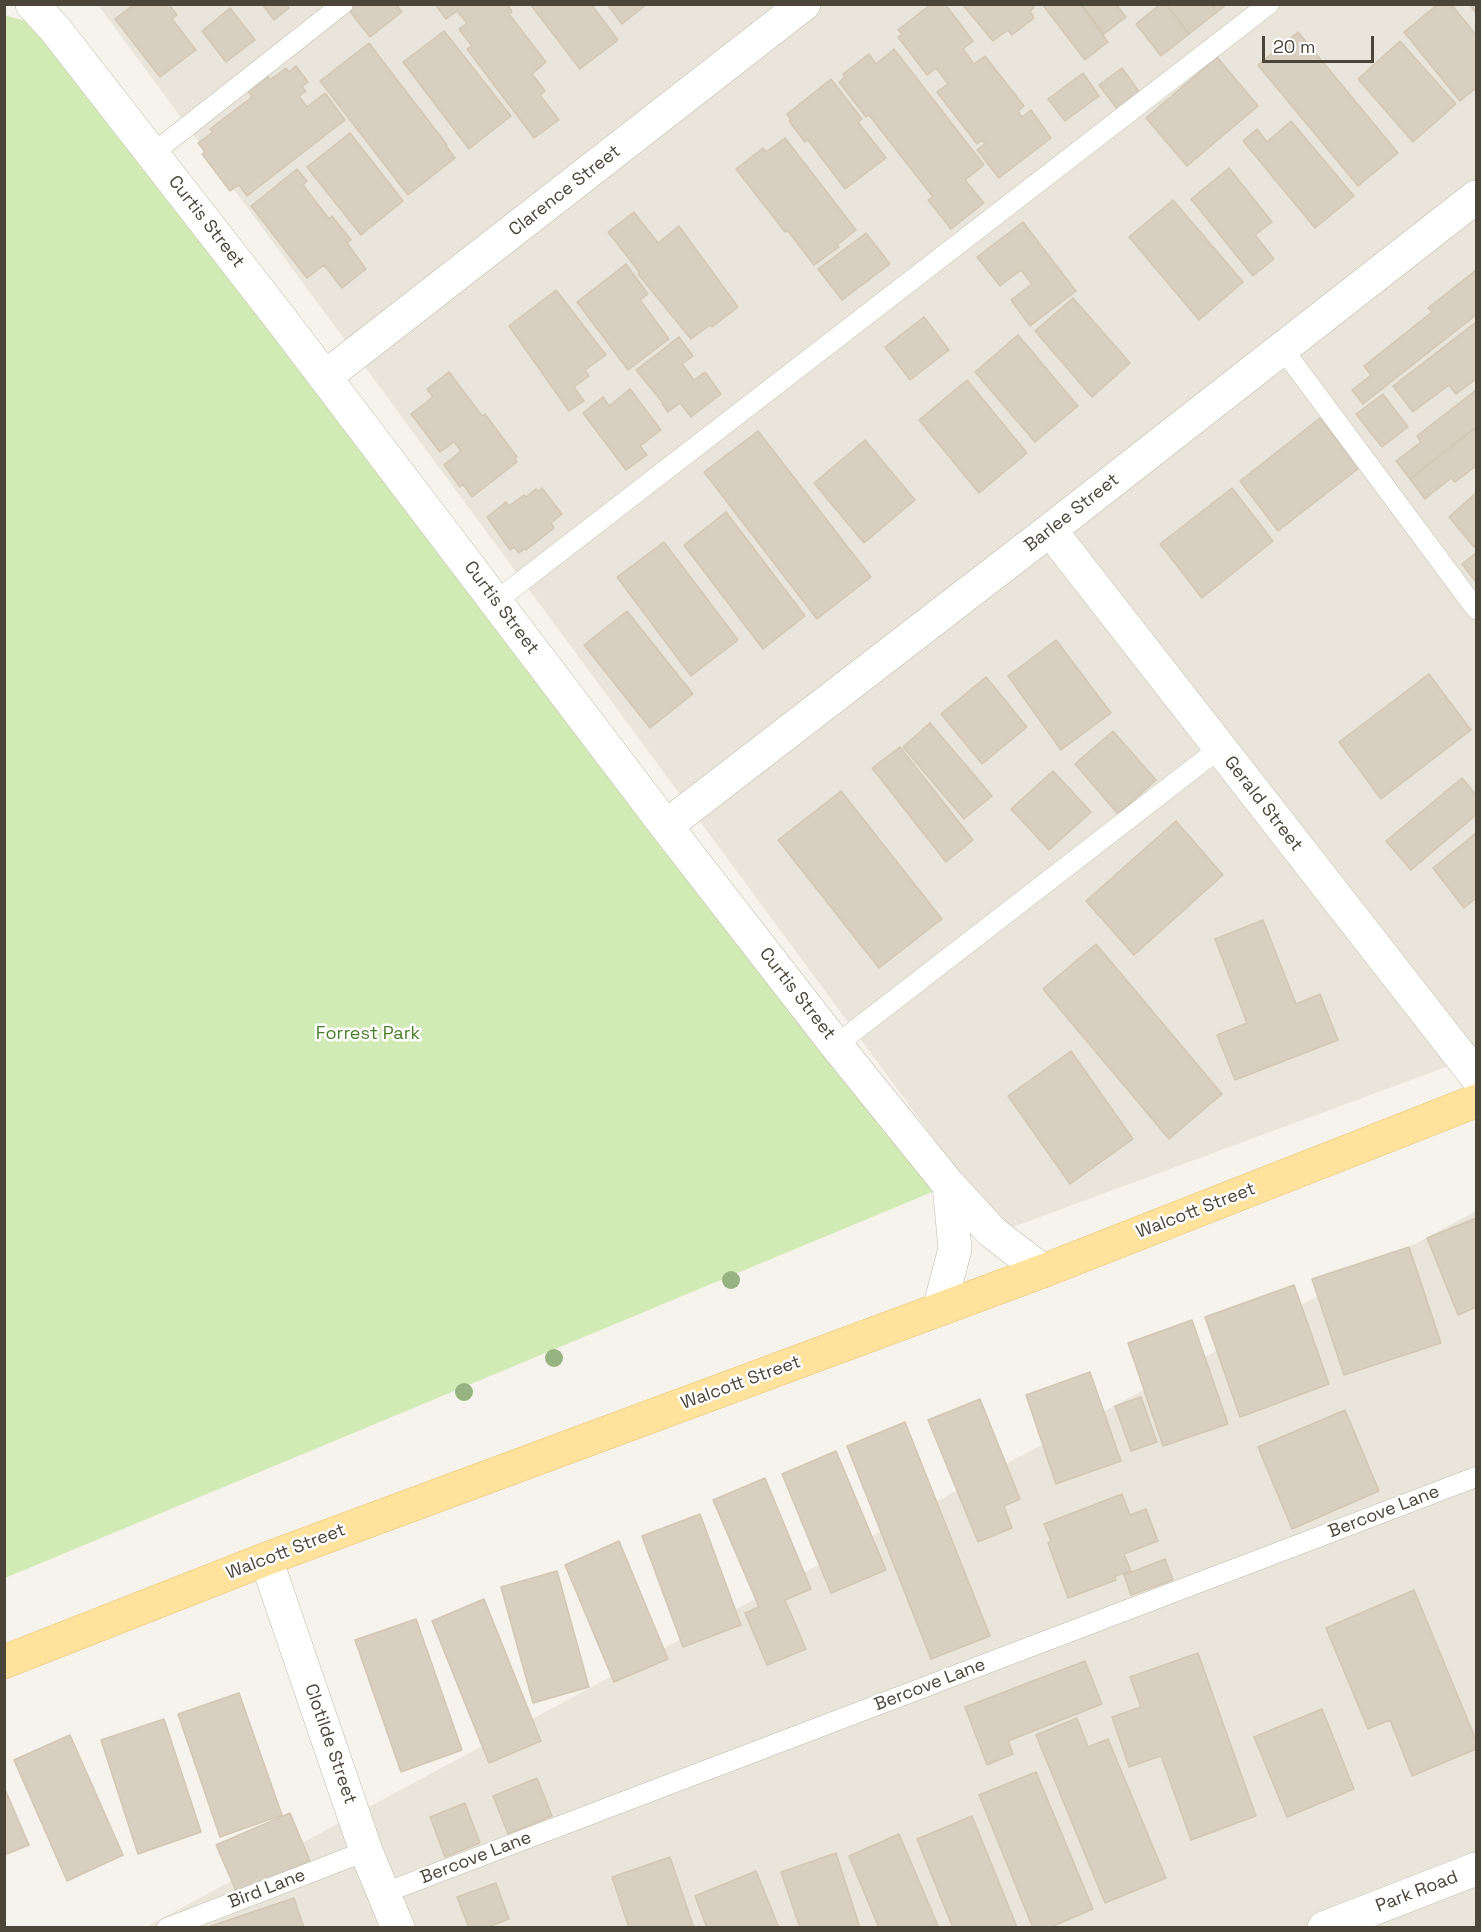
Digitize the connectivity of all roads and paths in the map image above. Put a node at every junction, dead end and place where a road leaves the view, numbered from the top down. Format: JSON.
{"nodes":[{"id":1,"x":32,"y":4,"type":"edge"},
{"id":2,"x":344,"y":4,"type":"edge"},
{"id":3,"x":804,"y":4,"type":"edge"},
{"id":4,"x":1269,"y":4,"type":"edge"},
{"id":5,"x":52,"y":17,"type":"edge"},
{"id":6,"x":152,"y":154,"type":"junction"},
{"id":7,"x":1476,"y":197,"type":"edge"},
{"id":8,"x":1282,"y":348,"type":"junction"},
{"id":9,"x":325,"y":377,"type":"junction"},
{"id":10,"x":1050,"y":530,"type":"junction"},
{"id":11,"x":496,"y":601,"type":"junction"},
{"id":12,"x":1476,"y":609,"type":"edge"},
{"id":13,"x":1220,"y":748,"type":"junction"},
{"id":14,"x":666,"y":826,"type":"junction"},
{"id":15,"x":836,"y":1045,"type":"junction"},
{"id":16,"x":1476,"y":1076,"type":"edge"},
{"id":17,"x":1476,"y":1101,"type":"edge"},
{"id":18,"x":949,"y":1185,"type":"junction"},
{"id":19,"x":1043,"y":1271,"type":"junction"},
{"id":20,"x":939,"y":1309,"type":"junction"},
{"id":21,"x":1476,"y":1477,"type":"edge"},
{"id":22,"x":266,"y":1559,"type":"junction"},
{"id":23,"x":4,"y":1662,"type":"edge"},
{"id":24,"x":366,"y":1851,"type":"junction"},
{"id":25,"x":1476,"y":1869,"type":"edge"},
{"id":26,"x":384,"y":1893,"type":"junction"},
{"id":27,"x":167,"y":1928,"type":"edge"},
{"id":28,"x":398,"y":1928,"type":"edge"},
{"id":29,"x":1324,"y":1928,"type":"edge"}],
"edges":[{"from":1,"to":5,"type":"street","name":"Curtis Street"},
{"from":2,"to":6,"type":"lane"},
{"from":3,"to":9,"type":"street","name":"Clarence Street"},
{"from":4,"to":11,"type":"lane"},
{"from":5,"to":6,"type":"street","name":"Curtis Street"},
{"from":6,"to":9,"type":"street","name":"Curtis Street"},
{"from":7,"to":8,"type":"street","name":"Barlee Street"},
{"from":8,"to":10,"type":"street","name":"Barlee Street"},
{"from":8,"to":12,"type":"lane"},
{"from":9,"to":11,"type":"street","name":"Curtis Street"},
{"from":10,"to":13,"type":"street","name":"Gerald Street"},
{"from":10,"to":14,"type":"street","name":"Barlee Street"},
{"from":11,"to":14,"type":"street","name":"Curtis Street"},
{"from":13,"to":15,"type":"lane"},
{"from":13,"to":16,"type":"street","name":"Gerald Street"},
{"from":14,"to":15,"type":"street","name":"Curtis Street"},
{"from":15,"to":18,"type":"street","name":"Curtis Street"},
{"from":17,"to":19,"type":"main road","name":"Walcott Street"},
{"from":18,"to":19,"type":"street","name":"Curtis Street"},
{"from":18,"to":20,"type":"street"},
{"from":19,"to":20,"type":"main road","name":"Walcott Street"},
{"from":20,"to":22,"type":"main road","name":"Walcott Street"},
{"from":21,"to":26,"type":"lane","name":"Bercove Lane"},
{"from":22,"to":23,"type":"main road","name":"Walcott Street"},
{"from":22,"to":24,"type":"street","name":"Clotilde Street"},
{"from":24,"to":26,"type":"street","name":"Clotilde Street"},
{"from":24,"to":27,"type":"lane","name":"Bird Lane"},
{"from":25,"to":29,"type":"street","name":"Park Road"},
{"from":26,"to":28,"type":"street","name":"Clotilde Street"}]}
